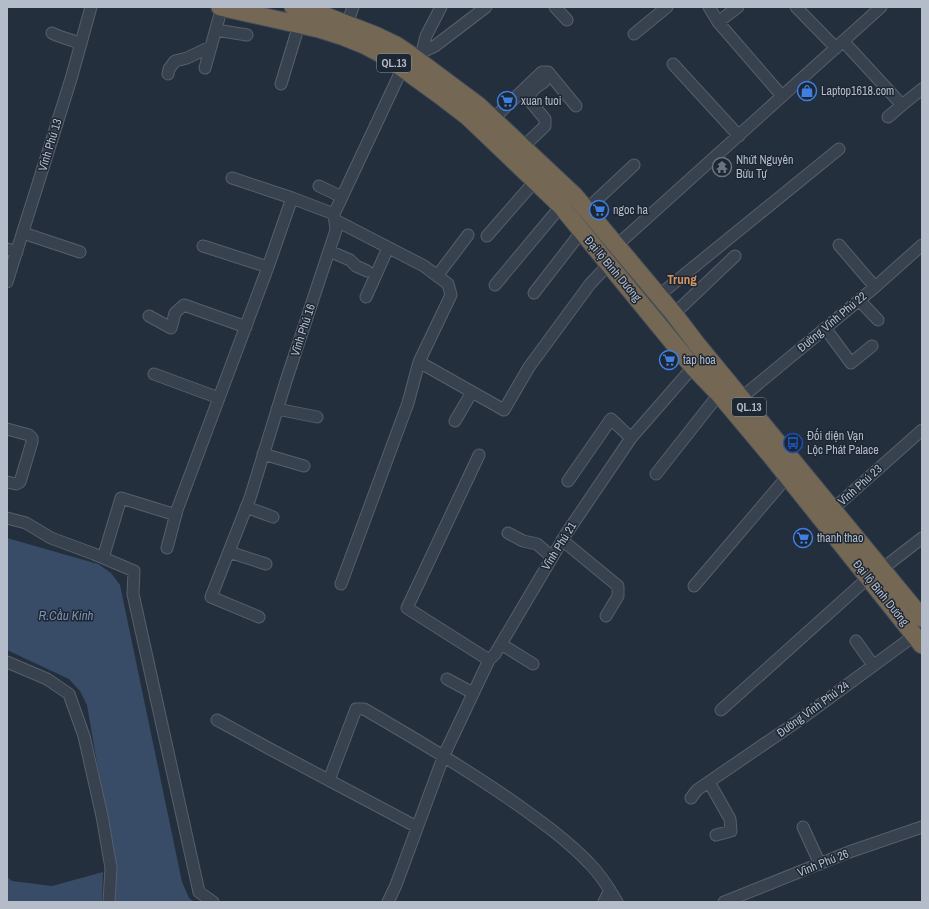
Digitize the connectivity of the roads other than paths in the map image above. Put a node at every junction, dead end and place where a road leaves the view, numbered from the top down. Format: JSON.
{"nodes":[{"id":1,"x":91,"y":7,"type":"edge"},
{"id":2,"x":221,"y":7,"type":"edge"},
{"id":3,"x":293,"y":7,"type":"edge"},
{"id":4,"x":353,"y":7,"type":"edge"},
{"id":5,"x":441,"y":7,"type":"edge"},
{"id":6,"x":486,"y":7,"type":"edge"},
{"id":7,"x":555,"y":7,"type":"edge"},
{"id":8,"x":667,"y":7,"type":"edge"},
{"id":9,"x":709,"y":7,"type":"edge"},
{"id":10,"x":738,"y":7,"type":"edge"},
{"id":11,"x":796,"y":7,"type":"edge"},
{"id":12,"x":881,"y":7,"type":"edge"},
{"id":13,"x":567,"y":20,"type":"dead end"},
{"id":14,"x":718,"y":22,"type":"junction"},
{"id":15,"x":347,"y":24,"type":"junction"},
{"id":16,"x":299,"y":25,"type":"junction"},
{"id":17,"x":216,"y":30,"type":"junction"},
{"id":18,"x":52,"y":33,"type":"dead end"},
{"id":19,"x":634,"y":34,"type":"dead end"},
{"id":20,"x":247,"y":35,"type":"dead end"},
{"id":21,"x":81,"y":44,"type":"junction"},
{"id":22,"x":840,"y":44,"type":"junction"},
{"id":23,"x":210,"y":47,"type":"junction"},
{"id":24,"x":417,"y":53,"type":"junction"},
{"id":25,"x":673,"y":64,"type":"dead end"},
{"id":26,"x":205,"y":68,"type":"dead end"},
{"id":27,"x":402,"y":69,"type":"junction"},
{"id":28,"x":168,"y":74,"type":"dead end"},
{"id":29,"x":544,"y":82,"type":"dead end"},
{"id":30,"x":280,"y":84,"type":"dead end"},
{"id":31,"x":922,"y":89,"type":"edge"},
{"id":32,"x":782,"y":96,"type":"junction"},
{"id":33,"x":902,"y":105,"type":"junction"},
{"id":34,"x":576,"y":106,"type":"dead end"},
{"id":35,"x":888,"y":117,"type":"dead end"},
{"id":36,"x":493,"y":119,"type":"junction"},
{"id":37,"x":739,"y":136,"type":"junction"},
{"id":38,"x":523,"y":147,"type":"junction"},
{"id":39,"x":839,"y":149,"type":"dead end"},
{"id":40,"x":634,"y":165,"type":"dead end"},
{"id":41,"x":232,"y":178,"type":"dead end"},
{"id":42,"x":535,"y":182,"type":"junction"},
{"id":43,"x":319,"y":186,"type":"dead end"},
{"id":44,"x":342,"y":197,"type":"junction"},
{"id":45,"x":292,"y":198,"type":"junction"},
{"id":46,"x":561,"y":206,"type":"junction"},
{"id":47,"x":586,"y":210,"type":"junction"},
{"id":48,"x":334,"y":217,"type":"junction"},
{"id":49,"x":582,"y":231,"type":"junction"},
{"id":50,"x":23,"y":233,"type":"junction"},
{"id":51,"x":468,"y":235,"type":"dead end"},
{"id":52,"x":486,"y":236,"type":"dead end"},
{"id":53,"x":839,"y":245,"type":"dead end"},
{"id":54,"x":922,"y":245,"type":"edge"},
{"id":55,"x":202,"y":246,"type":"dead end"},
{"id":56,"x":616,"y":246,"type":"junction"},
{"id":57,"x":388,"y":248,"type":"junction"},
{"id":58,"x":12,"y":250,"type":"edge"},
{"id":59,"x":329,"y":251,"type":"junction"},
{"id":60,"x":80,"y":252,"type":"dead end"},
{"id":61,"x":735,"y":256,"type":"dead end"},
{"id":62,"x":609,"y":264,"type":"junction"},
{"id":63,"x":268,"y":267,"type":"junction"},
{"id":64,"x":367,"y":271,"type":"dead end"},
{"id":65,"x":436,"y":276,"type":"junction"},
{"id":66,"x":7,"y":282,"type":"edge"},
{"id":67,"x":495,"y":286,"type":"dead end"},
{"id":68,"x":875,"y":287,"type":"junction"},
{"id":69,"x":534,"y":293,"type":"dead end"},
{"id":70,"x":658,"y":296,"type":"junction"},
{"id":71,"x":366,"y":297,"type":"dead end"},
{"id":72,"x":859,"y":300,"type":"junction"},
{"id":73,"x":674,"y":314,"type":"junction"},
{"id":74,"x":149,"y":316,"type":"dead end"},
{"id":75,"x":878,"y":320,"type":"dead end"},
{"id":76,"x":246,"y":327,"type":"junction"},
{"id":77,"x":825,"y":328,"type":"junction"},
{"id":78,"x":872,"y":346,"type":"dead end"},
{"id":79,"x":705,"y":355,"type":"junction"},
{"id":80,"x":419,"y":362,"type":"junction"},
{"id":81,"x":693,"y":367,"type":"junction"},
{"id":82,"x":154,"y":374,"type":"dead end"},
{"id":83,"x":472,"y":392,"type":"junction"},
{"id":84,"x":719,"y":394,"type":"junction"},
{"id":85,"x":219,"y":398,"type":"junction"},
{"id":86,"x":741,"y":398,"type":"junction"},
{"id":87,"x":277,"y":409,"type":"junction"},
{"id":88,"x":317,"y":417,"type":"dead end"},
{"id":89,"x":455,"y":421,"type":"dead end"},
{"id":90,"x":7,"y":429,"type":"edge"},
{"id":91,"x":922,"y":430,"type":"edge"},
{"id":92,"x":631,"y":438,"type":"junction"},
{"id":93,"x":263,"y":454,"type":"junction"},
{"id":94,"x":479,"y":455,"type":"dead end"},
{"id":95,"x":304,"y":466,"type":"dead end"},
{"id":96,"x":656,"y":474,"type":"dead end"},
{"id":97,"x":787,"y":477,"type":"junction"},
{"id":98,"x":568,"y":481,"type":"dead end"},
{"id":99,"x":7,"y":482,"type":"edge"},
{"id":100,"x":246,"y":507,"type":"junction"},
{"id":101,"x":833,"y":509,"type":"junction"},
{"id":102,"x":176,"y":515,"type":"junction"},
{"id":103,"x":273,"y":517,"type":"dead end"},
{"id":104,"x":7,"y":518,"type":"edge"},
{"id":105,"x":508,"y":534,"type":"dead end"},
{"id":106,"x":922,"y":538,"type":"edge"},
{"id":107,"x":562,"y":540,"type":"junction"},
{"id":108,"x":167,"y":548,"type":"dead end"},
{"id":109,"x":229,"y":552,"type":"junction"},
{"id":110,"x":552,"y":557,"type":"junction"},
{"id":111,"x":103,"y":558,"type":"junction"},
{"id":112,"x":266,"y":564,"type":"dead end"},
{"id":113,"x":875,"y":573,"type":"junction"},
{"id":114,"x":341,"y":584,"type":"dead end"},
{"id":115,"x":694,"y":586,"type":"dead end"},
{"id":116,"x":606,"y":616,"type":"dead end"},
{"id":117,"x":259,"y":618,"type":"dead end"},
{"id":118,"x":922,"y":618,"type":"edge"},
{"id":119,"x":919,"y":640,"type":"edge"},
{"id":120,"x":856,"y":641,"type":"dead end"},
{"id":121,"x":501,"y":644,"type":"junction"},
{"id":122,"x":489,"y":660,"type":"junction"},
{"id":123,"x":7,"y":662,"type":"edge"},
{"id":124,"x":533,"y":664,"type":"dead end"},
{"id":125,"x":873,"y":665,"type":"junction"},
{"id":126,"x":447,"y":679,"type":"dead end"},
{"id":127,"x":473,"y":693,"type":"junction"},
{"id":128,"x":721,"y":710,"type":"dead end"},
{"id":129,"x":217,"y":720,"type":"dead end"},
{"id":130,"x":444,"y":755,"type":"junction"},
{"id":131,"x":329,"y":780,"type":"junction"},
{"id":132,"x":709,"y":782,"type":"junction"},
{"id":133,"x":691,"y":798,"type":"dead end"},
{"id":134,"x":417,"y":827,"type":"junction"},
{"id":135,"x":803,"y":827,"type":"dead end"},
{"id":136,"x":922,"y":827,"type":"edge"},
{"id":137,"x":716,"y":835,"type":"dead end"},
{"id":138,"x":820,"y":864,"type":"junction"},
{"id":139,"x":610,"y":890,"type":"junction"},
{"id":140,"x":110,"y":896,"type":"edge"},
{"id":141,"x":741,"y":899,"type":"edge"},
{"id":142,"x":213,"y":902,"type":"edge"},
{"id":143,"x":388,"y":902,"type":"edge"},
{"id":144,"x":604,"y":902,"type":"edge"},
{"id":145,"x":617,"y":902,"type":"edge"},
{"id":146,"x":724,"y":902,"type":"edge"}],
"edges":[{"from":1,"to":21,"type":"street","name":"Vĩnh Phú 13"},
{"from":2,"to":16,"type":"highway","name":"Đại lộ Bình Dương","number":"QL.13"},
{"from":2,"to":17,"type":"street"},
{"from":3,"to":15,"type":"highway","name":"Đại lộ Bình Dương","number":"QL.13"},
{"from":4,"to":15,"type":"street"},
{"from":5,"to":24,"type":"street"},
{"from":6,"to":24,"type":"street"},
{"from":7,"to":13,"type":"street"},
{"from":8,"to":19,"type":"street"},
{"from":9,"to":14,"type":"street"},
{"from":10,"to":14,"type":"street"},
{"from":11,"to":22,"type":"street"},
{"from":12,"to":22,"type":"street"},
{"from":14,"to":32,"type":"street"},
{"from":15,"to":24,"type":"highway","name":"Đại lộ Bình Dương","number":"QL.13"},
{"from":16,"to":27,"type":"highway","name":"Đại lộ Bình Dương","number":"QL.13"},
{"from":16,"to":30,"type":"street"},
{"from":17,"to":20,"type":"street"},
{"from":17,"to":23,"type":"street"},
{"from":18,"to":21,"type":"street"},
{"from":21,"to":50,"type":"street","name":"Vĩnh Phú 13"},
{"from":22,"to":32,"type":"street"},
{"from":22,"to":33,"type":"street"},
{"from":23,"to":26,"type":"street"},
{"from":23,"to":28,"type":"street"},
{"from":24,"to":36,"type":"highway","name":"Đại lộ Bình Dương","number":"QL.13"},
{"from":25,"to":37,"type":"street"},
{"from":27,"to":42,"type":"highway","name":"Đại lộ Bình Dương","number":"QL.13"},
{"from":27,"to":44,"type":"street","name":"Vĩnh Phú 16"},
{"from":29,"to":38,"type":"street"},
{"from":31,"to":33,"type":"street"},
{"from":32,"to":37,"type":"street"},
{"from":33,"to":35,"type":"street"},
{"from":34,"to":36,"type":"street"},
{"from":36,"to":38,"type":"highway","name":"Đại lộ Bình Dương","number":"QL.13"},
{"from":37,"to":56,"type":"street"},
{"from":38,"to":47,"type":"highway","name":"Đại lộ Bình Dương","number":"QL.13"},
{"from":39,"to":70,"type":"street"},
{"from":40,"to":47,"type":"street"},
{"from":41,"to":45,"type":"street"},
{"from":42,"to":46,"type":"highway","name":"Đại lộ Bình Dương","number":"QL.13"},
{"from":42,"to":52,"type":"street"},
{"from":43,"to":44,"type":"street"},
{"from":44,"to":48,"type":"street","name":"Vĩnh Phú 16"},
{"from":45,"to":48,"type":"street"},
{"from":45,"to":63,"type":"street"},
{"from":46,"to":49,"type":"highway","name":"Đại lộ Bình Dương","number":"QL.13"},
{"from":46,"to":67,"type":"street"},
{"from":47,"to":56,"type":"highway","name":"Đại lộ Bình Dương","number":"QL.13"},
{"from":48,"to":57,"type":"street"},
{"from":48,"to":59,"type":"street","name":"Vĩnh Phú 16"},
{"from":49,"to":62,"type":"highway","name":"Đại lộ Bình Dương","number":"QL.13"},
{"from":49,"to":69,"type":"street"},
{"from":50,"to":58,"type":"street","name":"Vĩnh Phú 13"},
{"from":50,"to":60,"type":"street"},
{"from":51,"to":65,"type":"street"},
{"from":53,"to":68,"type":"street"},
{"from":54,"to":68,"type":"street","name":"Đường Vĩnh Phú 22"},
{"from":55,"to":63,"type":"street"},
{"from":56,"to":70,"type":"highway","name":"Đại lộ Bình Dương","number":"QL.13"},
{"from":57,"to":65,"type":"street"},
{"from":57,"to":71,"type":"street"},
{"from":58,"to":66,"type":"street","name":"Vĩnh Phú 13"},
{"from":59,"to":64,"type":"street"},
{"from":59,"to":87,"type":"street","name":"Vĩnh Phú 16"},
{"from":61,"to":73,"type":"street"},
{"from":62,"to":81,"type":"highway","name":"Đại lộ Bình Dương","number":"QL.13"},
{"from":62,"to":83,"type":"street"},
{"from":63,"to":76,"type":"street"},
{"from":65,"to":80,"type":"street"},
{"from":68,"to":72,"type":"street","name":"Đường Vĩnh Phú 22"},
{"from":70,"to":73,"type":"highway","name":"Đại lộ Bình Dương","number":"QL.13"},
{"from":72,"to":75,"type":"street"},
{"from":72,"to":77,"type":"street","name":"Đường Vĩnh Phú 22"},
{"from":73,"to":79,"type":"highway","name":"Đại lộ Bình Dương","number":"QL.13"},
{"from":74,"to":76,"type":"street"},
{"from":76,"to":85,"type":"street"},
{"from":77,"to":78,"type":"street"},
{"from":77,"to":86,"type":"street","name":"Đường Vĩnh Phú 22"},
{"from":79,"to":81,"type":"highway"},
{"from":79,"to":86,"type":"highway","name":"Đại lộ Bình Dương","number":"QL.13"},
{"from":80,"to":83,"type":"street"},
{"from":80,"to":114,"type":"street"},
{"from":81,"to":84,"type":"highway","name":"Đại lộ Bình Dương","number":"QL.13"},
{"from":81,"to":92,"type":"street","name":"Vĩnh Phú 21"},
{"from":82,"to":85,"type":"street"},
{"from":83,"to":89,"type":"street"},
{"from":84,"to":96,"type":"street"},
{"from":84,"to":97,"type":"highway","name":"Đại lộ Bình Dương","number":"QL.13"},
{"from":85,"to":102,"type":"street"},
{"from":86,"to":101,"type":"highway","name":"Đại lộ Bình Dương","number":"QL.13"},
{"from":87,"to":88,"type":"street"},
{"from":87,"to":93,"type":"street","name":"Vĩnh Phú 16"},
{"from":90,"to":99,"type":"street"},
{"from":91,"to":101,"type":"street","name":"Vĩnh Phú 23"},
{"from":92,"to":98,"type":"street"},
{"from":92,"to":107,"type":"street","name":"Vĩnh Phú 21"},
{"from":93,"to":95,"type":"street"},
{"from":93,"to":100,"type":"street","name":"Vĩnh Phú 16"},
{"from":94,"to":122,"type":"street"},
{"from":97,"to":113,"type":"highway","name":"Đại lộ Bình Dương","number":"QL.13"},
{"from":97,"to":115,"type":"street"},
{"from":100,"to":103,"type":"street"},
{"from":100,"to":109,"type":"street","name":"Vĩnh Phú 16"},
{"from":101,"to":113,"type":"highway","name":"Đại lộ Bình Dương","number":"QL.13"},
{"from":102,"to":108,"type":"street"},
{"from":102,"to":111,"type":"street"},
{"from":104,"to":111,"type":"street"},
{"from":105,"to":110,"type":"street"},
{"from":106,"to":113,"type":"street"},
{"from":107,"to":110,"type":"street","name":"Vĩnh Phú 21"},
{"from":107,"to":116,"type":"street"},
{"from":109,"to":112,"type":"street"},
{"from":109,"to":117,"type":"street","name":"Vĩnh Phú 16"},
{"from":110,"to":121,"type":"street","name":"Vĩnh Phú 21"},
{"from":111,"to":142,"type":"street"},
{"from":113,"to":118,"type":"highway","name":"Đại lộ Bình Dương","number":"QL.13"},
{"from":113,"to":119,"type":"highway","name":"Đại lộ Bình Dương","number":"QL.13"},
{"from":113,"to":128,"type":"street"},
{"from":119,"to":125,"type":"street","name":"Đường Vĩnh Phú 24"},
{"from":120,"to":125,"type":"street"},
{"from":121,"to":122,"type":"street","name":"Vĩnh Phú 21"},
{"from":121,"to":124,"type":"street"},
{"from":122,"to":127,"type":"street","name":"Vĩnh Phú 21"},
{"from":123,"to":140,"type":"street"},
{"from":125,"to":132,"type":"street","name":"Đường Vĩnh Phú 24"},
{"from":126,"to":127,"type":"street"},
{"from":127,"to":130,"type":"street","name":"Vĩnh Phú 21"},
{"from":129,"to":131,"type":"street"},
{"from":130,"to":131,"type":"street"},
{"from":130,"to":134,"type":"street","name":"Vĩnh Phú 21"},
{"from":130,"to":139,"type":"street"},
{"from":131,"to":134,"type":"street"},
{"from":132,"to":133,"type":"street","name":"Đường Vĩnh Phú 24"},
{"from":132,"to":137,"type":"street"},
{"from":134,"to":143,"type":"street","name":"Vĩnh Phú 21"},
{"from":135,"to":138,"type":"street"},
{"from":136,"to":138,"type":"street","name":"Vĩnh Phú 26"},
{"from":138,"to":141,"type":"street","name":"Vĩnh Phú 26"},
{"from":139,"to":144,"type":"street"},
{"from":139,"to":145,"type":"street"},
{"from":141,"to":146,"type":"street","name":"Vĩnh Phú 26"}]}
